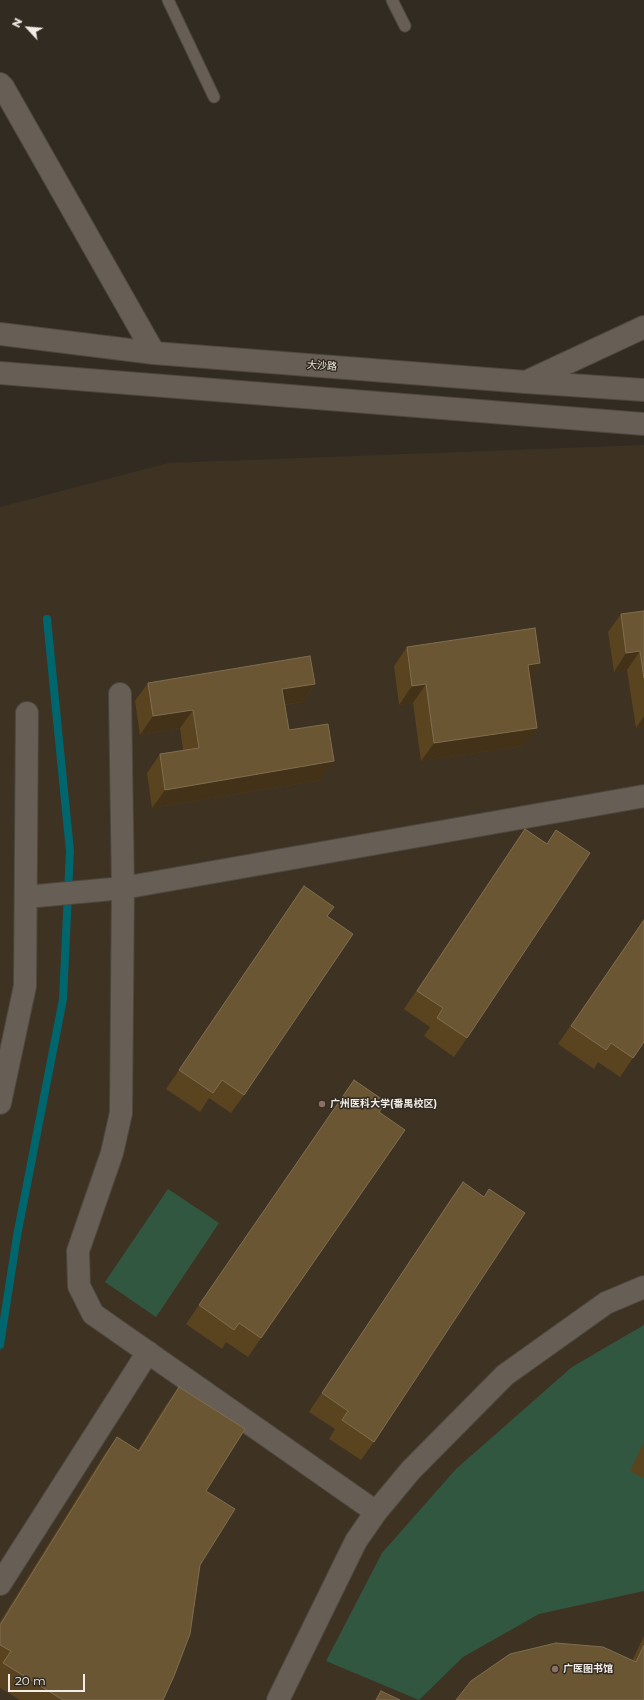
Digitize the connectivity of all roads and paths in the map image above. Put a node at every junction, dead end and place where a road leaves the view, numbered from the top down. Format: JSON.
{"nodes":[{"id":1,"x":168,"y":0,"type":"edge"},
{"id":2,"x":392,"y":0,"type":"edge"},
{"id":3,"x":406,"y":26,"type":"dead end"},
{"id":4,"x":0,"y":84,"type":"edge"},
{"id":5,"x":214,"y":97,"type":"dead end"},
{"id":6,"x":644,"y":327,"type":"edge"},
{"id":7,"x":0,"y":334,"type":"edge"},
{"id":8,"x":154,"y":353,"type":"junction"},
{"id":9,"x":0,"y":373,"type":"edge"},
{"id":10,"x":526,"y":382,"type":"junction"},
{"id":11,"x":644,"y":390,"type":"edge"},
{"id":12,"x":644,"y":424,"type":"edge"},
{"id":13,"x":120,"y":694,"type":"dead end"},
{"id":14,"x":27,"y":713,"type":"dead end"},
{"id":15,"x":644,"y":796,"type":"edge"},
{"id":16,"x":123,"y":888,"type":"junction"},
{"id":17,"x":26,"y":897,"type":"junction"},
{"id":18,"x":0,"y":1103,"type":"edge"},
{"id":19,"x":644,"y":1287,"type":"edge"},
{"id":20,"x":148,"y":1352,"type":"junction"},
{"id":21,"x":376,"y":1512,"type":"junction"},
{"id":22,"x":0,"y":1584,"type":"edge"},
{"id":23,"x":278,"y":1700,"type":"edge"}],
"edges":[{"from":1,"to":5,"type":"lane"},
{"from":2,"to":3,"type":"lane"},
{"from":4,"to":8,"type":"street"},
{"from":6,"to":10,"type":"street"},
{"from":7,"to":8,"type":"street","name":"大沙路"},
{"from":8,"to":10,"type":"street","name":"大沙路"},
{"from":9,"to":12,"type":"street"},
{"from":10,"to":11,"type":"street","name":"大沙路"},
{"from":13,"to":16,"type":"street"},
{"from":14,"to":17,"type":"street"},
{"from":15,"to":16,"type":"street"},
{"from":16,"to":17,"type":"street"},
{"from":16,"to":20,"type":"street"},
{"from":17,"to":18,"type":"street"},
{"from":19,"to":21,"type":"street"},
{"from":20,"to":21,"type":"street"},
{"from":20,"to":22,"type":"street"},
{"from":21,"to":23,"type":"street"}]}
